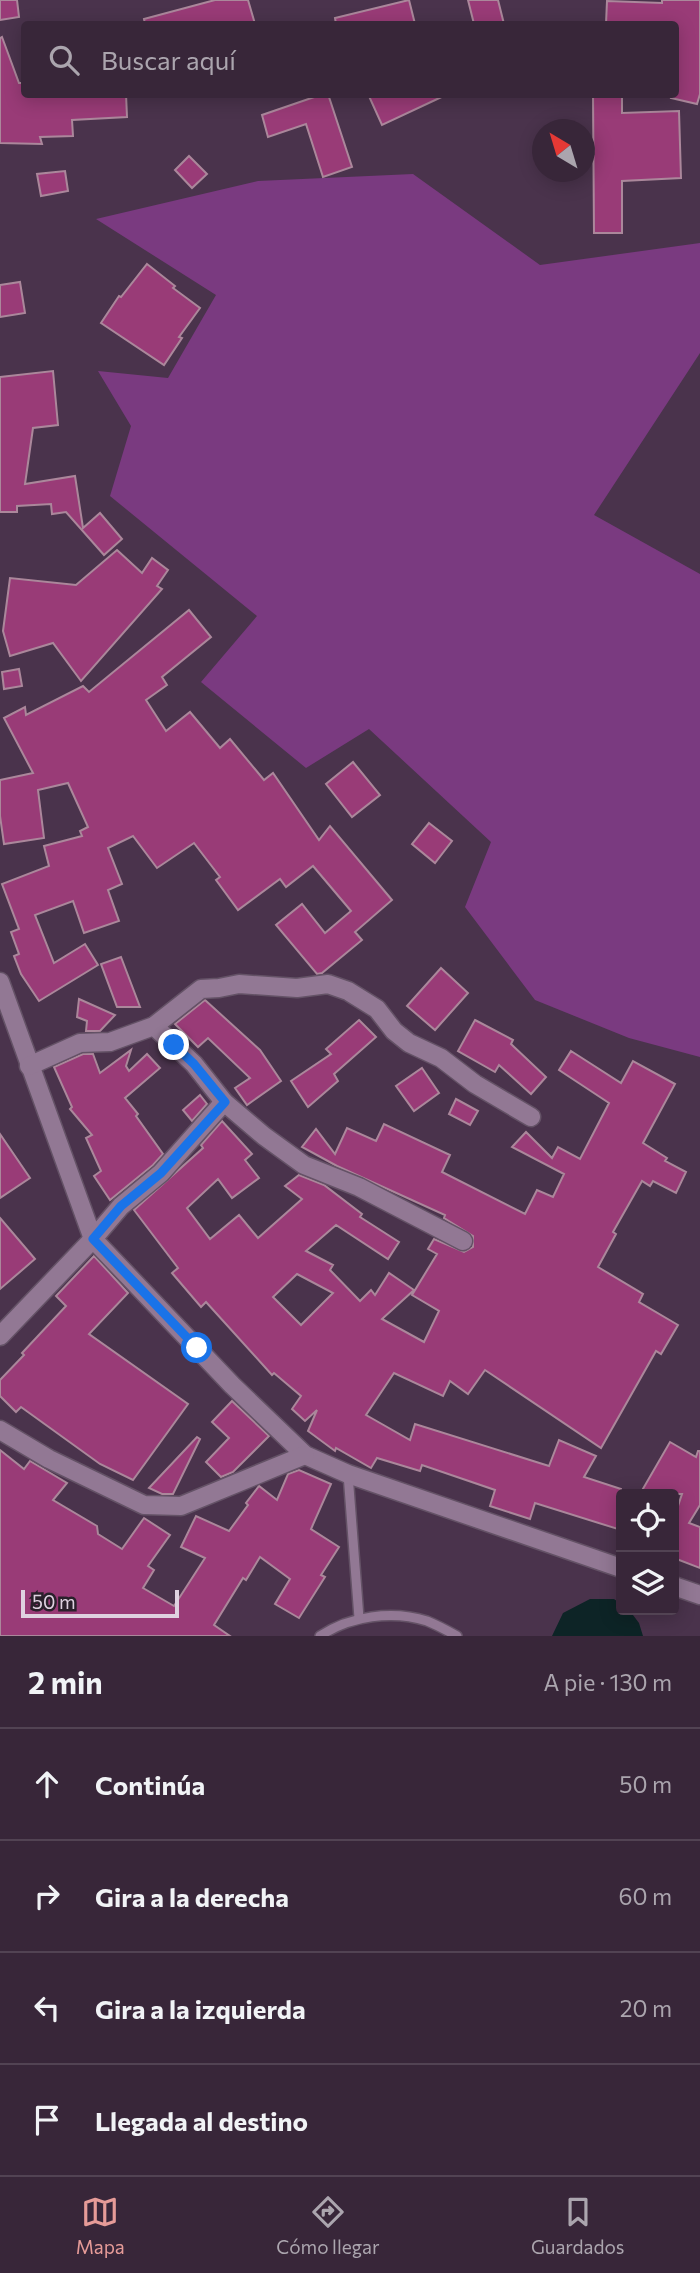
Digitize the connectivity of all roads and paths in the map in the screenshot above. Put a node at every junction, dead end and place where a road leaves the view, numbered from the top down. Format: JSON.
{"nodes":[{"id":1,"x":0,"y":982,"type":"edge"},
{"id":2,"x":154,"y":1026,"type":"junction"},
{"id":3,"x":29,"y":1066,"type":"junction"},
{"id":4,"x":225,"y":1102,"type":"junction"},
{"id":5,"x":531,"y":1117,"type":"dead end"},
{"id":6,"x":93,"y":1239,"type":"junction"},
{"id":7,"x":463,"y":1241,"type":"dead end"},
{"id":8,"x":0,"y":1336,"type":"edge"},
{"id":9,"x":0,"y":1430,"type":"edge"},
{"id":10,"x":305,"y":1455,"type":"junction"},
{"id":11,"x":348,"y":1474,"type":"junction"},
{"id":12,"x":616,"y":1566,"type":"edge"},
{"id":13,"x":679,"y":1588,"type":"edge"},
{"id":14,"x":700,"y":1595,"type":"edge"},
{"id":15,"x":359,"y":1618,"type":"junction"},
{"id":16,"x":320,"y":1636,"type":"edge"},
{"id":17,"x":457,"y":1636,"type":"edge"}],
"edges":[{"from":1,"to":3,"type":"street"},
{"from":2,"to":3,"type":"street"},
{"from":2,"to":4,"type":"street"},
{"from":2,"to":5,"type":"street"},
{"from":3,"to":6,"type":"street"},
{"from":4,"to":6,"type":"street"},
{"from":4,"to":7,"type":"street"},
{"from":6,"to":8,"type":"street"},
{"from":6,"to":10,"type":"street"},
{"from":9,"to":10,"type":"street"},
{"from":10,"to":11,"type":"street"},
{"from":11,"to":12,"type":"street"},
{"from":11,"to":15,"type":"lane"},
{"from":13,"to":14,"type":"street"},
{"from":15,"to":16,"type":"lane"},
{"from":15,"to":17,"type":"lane"}]}
